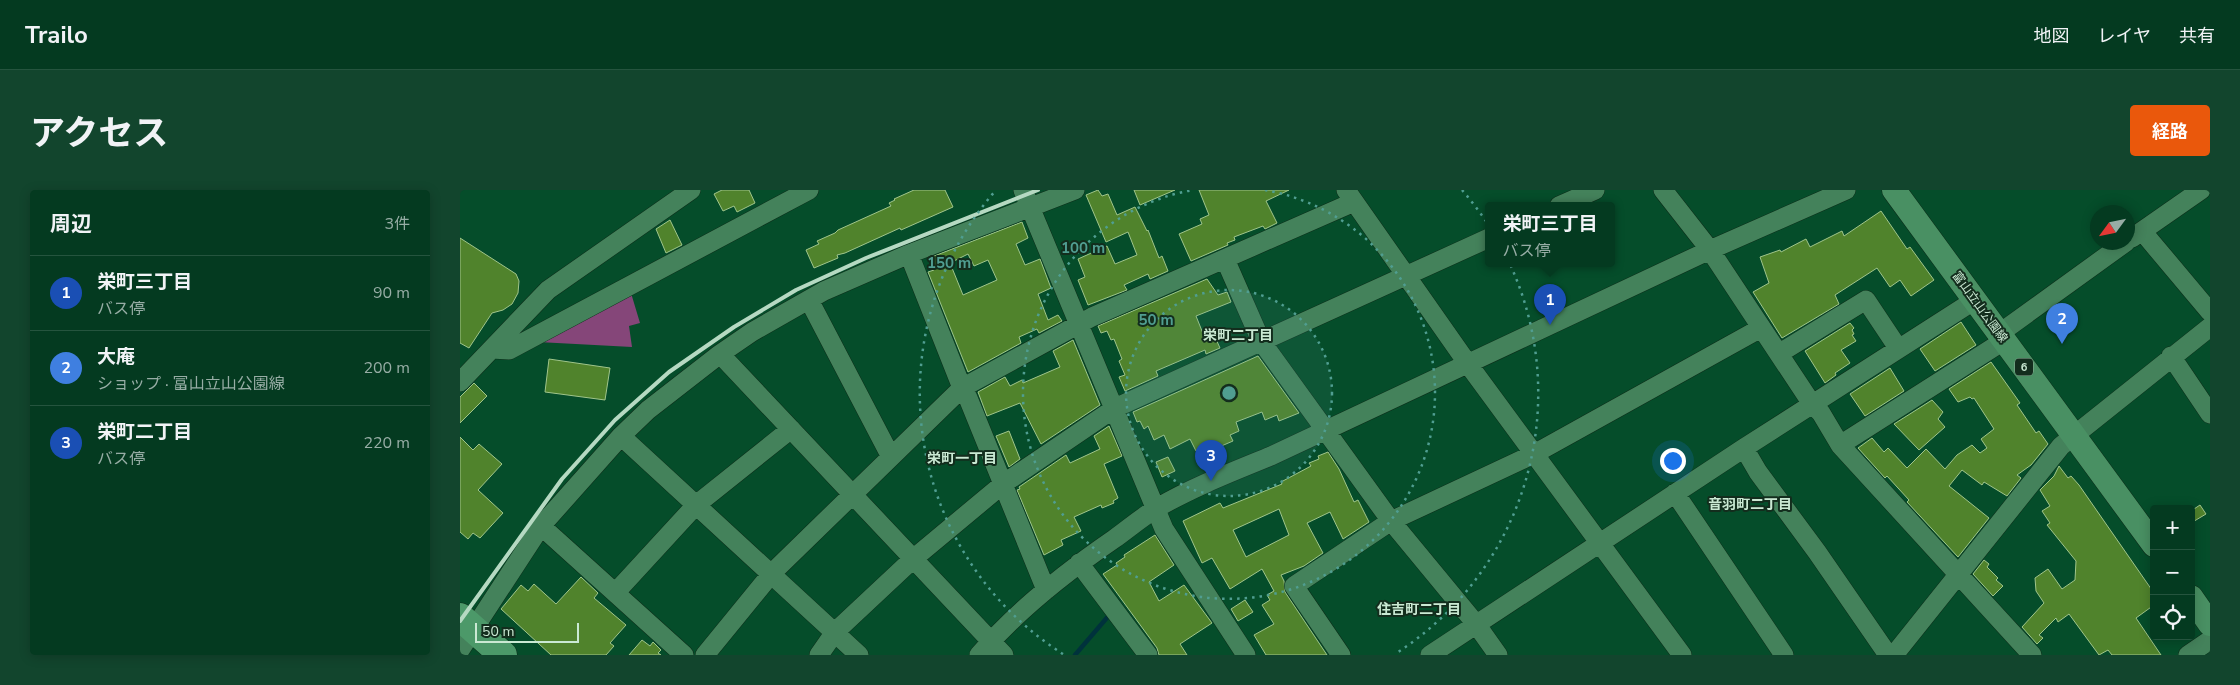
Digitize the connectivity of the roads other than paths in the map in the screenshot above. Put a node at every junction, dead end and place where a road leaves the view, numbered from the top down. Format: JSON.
{"nodes":[{"id":1,"x":691,"y":190,"type":"edge"},
{"id":2,"x":809,"y":190,"type":"edge"},
{"id":3,"x":1075,"y":190,"type":"edge"},
{"id":4,"x":1595,"y":190,"type":"edge"},
{"id":5,"x":1663,"y":190,"type":"edge"},
{"id":6,"x":1846,"y":190,"type":"edge"},
{"id":7,"x":1894,"y":190,"type":"edge"},
{"id":8,"x":2201,"y":190,"type":"edge"},
{"id":9,"x":1350,"y":196,"type":"edge"},
{"id":10,"x":1026,"y":199,"type":"edge"},
{"id":11,"x":1568,"y":202,"type":"edge"},
{"id":12,"x":2135,"y":236,"type":"edge"},
{"id":13,"x":1485,"y":240,"type":"edge"},
{"id":14,"x":2135,"y":241,"type":"edge"},
{"id":15,"x":1710,"y":250,"type":"junction"},
{"id":16,"x":2116,"y":250,"type":"edge"},
{"id":17,"x":909,"y":254,"type":"junction"},
{"id":18,"x":1226,"y":259,"type":"junction"},
{"id":19,"x":1405,"y":275,"type":"junction"},
{"id":20,"x":809,"y":300,"type":"junction"},
{"id":21,"x":1975,"y":300,"type":"junction"},
{"id":22,"x":2210,"y":312,"type":"edge"},
{"id":23,"x":1080,"y":325,"type":"junction"},
{"id":24,"x":2210,"y":327,"type":"edge"},
{"id":25,"x":1761,"y":328,"type":"junction"},
{"id":26,"x":2002,"y":337,"type":"junction"},
{"id":27,"x":1261,"y":341,"type":"junction"},
{"id":28,"x":1898,"y":348,"type":"junction"},
{"id":29,"x":492,"y":349,"type":"junction"},
{"id":30,"x":1780,"y":353,"type":"junction"},
{"id":31,"x":720,"y":354,"type":"junction"},
{"id":32,"x":2171,"y":356,"type":"junction"},
{"id":33,"x":1468,"y":364,"type":"junction"},
{"id":34,"x":460,"y":382,"type":"edge"},
{"id":35,"x":962,"y":388,"type":"junction"},
{"id":36,"x":1812,"y":404,"type":"junction"},
{"id":37,"x":1115,"y":408,"type":"junction"},
{"id":38,"x":2210,"y":414,"type":"edge"},
{"id":39,"x":791,"y":429,"type":"junction"},
{"id":40,"x":1325,"y":429,"type":"junction"},
{"id":41,"x":621,"y":436,"type":"junction"},
{"id":42,"x":2075,"y":436,"type":"junction"},
{"id":43,"x":1840,"y":445,"type":"junction"},
{"id":44,"x":1744,"y":448,"type":"junction"},
{"id":45,"x":1534,"y":454,"type":"junction"},
{"id":46,"x":891,"y":457,"type":"junction"},
{"id":47,"x":1003,"y":484,"type":"junction"},
{"id":48,"x":1675,"y":493,"type":"junction"},
{"id":49,"x":852,"y":494,"type":"junction"},
{"id":50,"x":696,"y":505,"type":"junction"},
{"id":51,"x":1156,"y":509,"type":"junction"},
{"id":52,"x":1391,"y":520,"type":"junction"},
{"id":53,"x":541,"y":526,"type":"junction"},
{"id":54,"x":2150,"y":539,"type":"edge"},
{"id":55,"x":1600,"y":544,"type":"junction"},
{"id":56,"x":913,"y":559,"type":"junction"},
{"id":57,"x":1079,"y":563,"type":"junction"},
{"id":58,"x":772,"y":573,"type":"junction"},
{"id":59,"x":1957,"y":574,"type":"junction"},
{"id":60,"x":1046,"y":590,"type":"junction"},
{"id":61,"x":616,"y":592,"type":"junction"},
{"id":62,"x":1476,"y":624,"type":"junction"},
{"id":63,"x":464,"y":632,"type":"edge"},
{"id":64,"x":835,"y":632,"type":"junction"},
{"id":65,"x":2210,"y":640,"type":"edge"},
{"id":66,"x":985,"y":648,"type":"edge"},
{"id":67,"x":1678,"y":654,"type":"edge"},
{"id":68,"x":503,"y":655,"type":"edge"},
{"id":69,"x":684,"y":655,"type":"edge"},
{"id":70,"x":705,"y":655,"type":"edge"},
{"id":71,"x":819,"y":655,"type":"edge"},
{"id":72,"x":859,"y":655,"type":"edge"},
{"id":73,"x":1004,"y":655,"type":"edge"},
{"id":74,"x":1148,"y":655,"type":"edge"},
{"id":75,"x":1246,"y":655,"type":"edge"},
{"id":76,"x":1341,"y":655,"type":"edge"},
{"id":77,"x":1430,"y":655,"type":"edge"},
{"id":78,"x":1498,"y":655,"type":"edge"},
{"id":79,"x":1784,"y":655,"type":"edge"},
{"id":80,"x":1888,"y":655,"type":"edge"},
{"id":81,"x":1894,"y":655,"type":"edge"},
{"id":82,"x":2032,"y":655,"type":"edge"},
{"id":83,"x":2188,"y":655,"type":"edge"}],
"edges":[{"from":1,"to":29,"type":"street"},
{"from":2,"to":29,"type":"street"},
{"from":3,"to":10,"type":"street"},
{"from":4,"to":11,"type":"street"},
{"from":5,"to":15,"type":"street"},
{"from":6,"to":15,"type":"street"},
{"from":7,"to":21,"type":"main road","name":"富山立山公園線","number":"6"},
{"from":8,"to":12,"type":"street"},
{"from":9,"to":18,"type":"street"},
{"from":9,"to":19,"type":"street"},
{"from":10,"to":17,"type":"street"},
{"from":10,"to":23,"type":"street"},
{"from":13,"to":19,"type":"street"},
{"from":14,"to":22,"type":"street"},
{"from":15,"to":25,"type":"street"},
{"from":15,"to":33,"type":"street"},
{"from":16,"to":26,"type":"street"},
{"from":17,"to":20,"type":"street"},
{"from":17,"to":35,"type":"street"},
{"from":18,"to":23,"type":"street"},
{"from":18,"to":27,"type":"street"},
{"from":19,"to":27,"type":"street"},
{"from":19,"to":33,"type":"street"},
{"from":20,"to":31,"type":"street"},
{"from":20,"to":46,"type":"street"},
{"from":21,"to":26,"type":"main road","name":"富山立山公園線","number":"6"},
{"from":21,"to":28,"type":"street"},
{"from":23,"to":35,"type":"street"},
{"from":23,"to":37,"type":"street"},
{"from":24,"to":32,"type":"street"},
{"from":25,"to":30,"type":"street"},
{"from":25,"to":45,"type":"street"},
{"from":26,"to":42,"type":"main road","name":"富山立山公園線","number":"6"},
{"from":26,"to":43,"type":"street"},
{"from":27,"to":37,"type":"street"},
{"from":27,"to":40,"type":"street"},
{"from":28,"to":30,"type":"street"},
{"from":28,"to":36,"type":"street"},
{"from":29,"to":34,"type":"street"},
{"from":30,"to":36,"type":"street"},
{"from":31,"to":39,"type":"street"},
{"from":31,"to":41,"type":"street"},
{"from":32,"to":38,"type":"street"},
{"from":32,"to":42,"type":"street"},
{"from":33,"to":40,"type":"street"},
{"from":33,"to":45,"type":"street"},
{"from":35,"to":46,"type":"street"},
{"from":35,"to":47,"type":"street"},
{"from":36,"to":43,"type":"street"},
{"from":36,"to":44,"type":"street"},
{"from":37,"to":47,"type":"street"},
{"from":37,"to":51,"type":"street"},
{"from":39,"to":49,"type":"street"},
{"from":39,"to":50,"type":"street"},
{"from":40,"to":51,"type":"street"},
{"from":40,"to":52,"type":"street"},
{"from":41,"to":50,"type":"street"},
{"from":41,"to":53,"type":"street"},
{"from":42,"to":54,"type":"main road","name":"富山立山公園線","number":"6"},
{"from":42,"to":59,"type":"street"},
{"from":43,"to":59,"type":"street"},
{"from":44,"to":48,"type":"street"},
{"from":44,"to":80,"type":"street"},
{"from":45,"to":52,"type":"street"},
{"from":45,"to":55,"type":"street"},
{"from":46,"to":49,"type":"street"},
{"from":47,"to":56,"type":"street"},
{"from":47,"to":60,"type":"street"},
{"from":48,"to":55,"type":"street"},
{"from":48,"to":79,"type":"street"},
{"from":49,"to":56,"type":"street"},
{"from":49,"to":58,"type":"street"},
{"from":50,"to":58,"type":"street"},
{"from":50,"to":61,"type":"street"},
{"from":51,"to":57,"type":"street"},
{"from":51,"to":75,"type":"street"},
{"from":52,"to":62,"type":"street"},
{"from":52,"to":76,"type":"street"},
{"from":53,"to":61,"type":"street"},
{"from":53,"to":63,"type":"street"},
{"from":55,"to":62,"type":"street"},
{"from":55,"to":67,"type":"street"},
{"from":56,"to":64,"type":"street"},
{"from":56,"to":66,"type":"street"},
{"from":57,"to":60,"type":"street"},
{"from":57,"to":74,"type":"street"},
{"from":58,"to":64,"type":"street"},
{"from":58,"to":70,"type":"street"},
{"from":59,"to":81,"type":"street"},
{"from":59,"to":82,"type":"street"},
{"from":60,"to":66,"type":"street"},
{"from":61,"to":69,"type":"street"},
{"from":62,"to":77,"type":"street"},
{"from":62,"to":78,"type":"street"},
{"from":63,"to":68,"type":"highway"},
{"from":64,"to":71,"type":"street"},
{"from":64,"to":72,"type":"street"},
{"from":65,"to":83,"type":"street"},
{"from":66,"to":73,"type":"street"}]}
